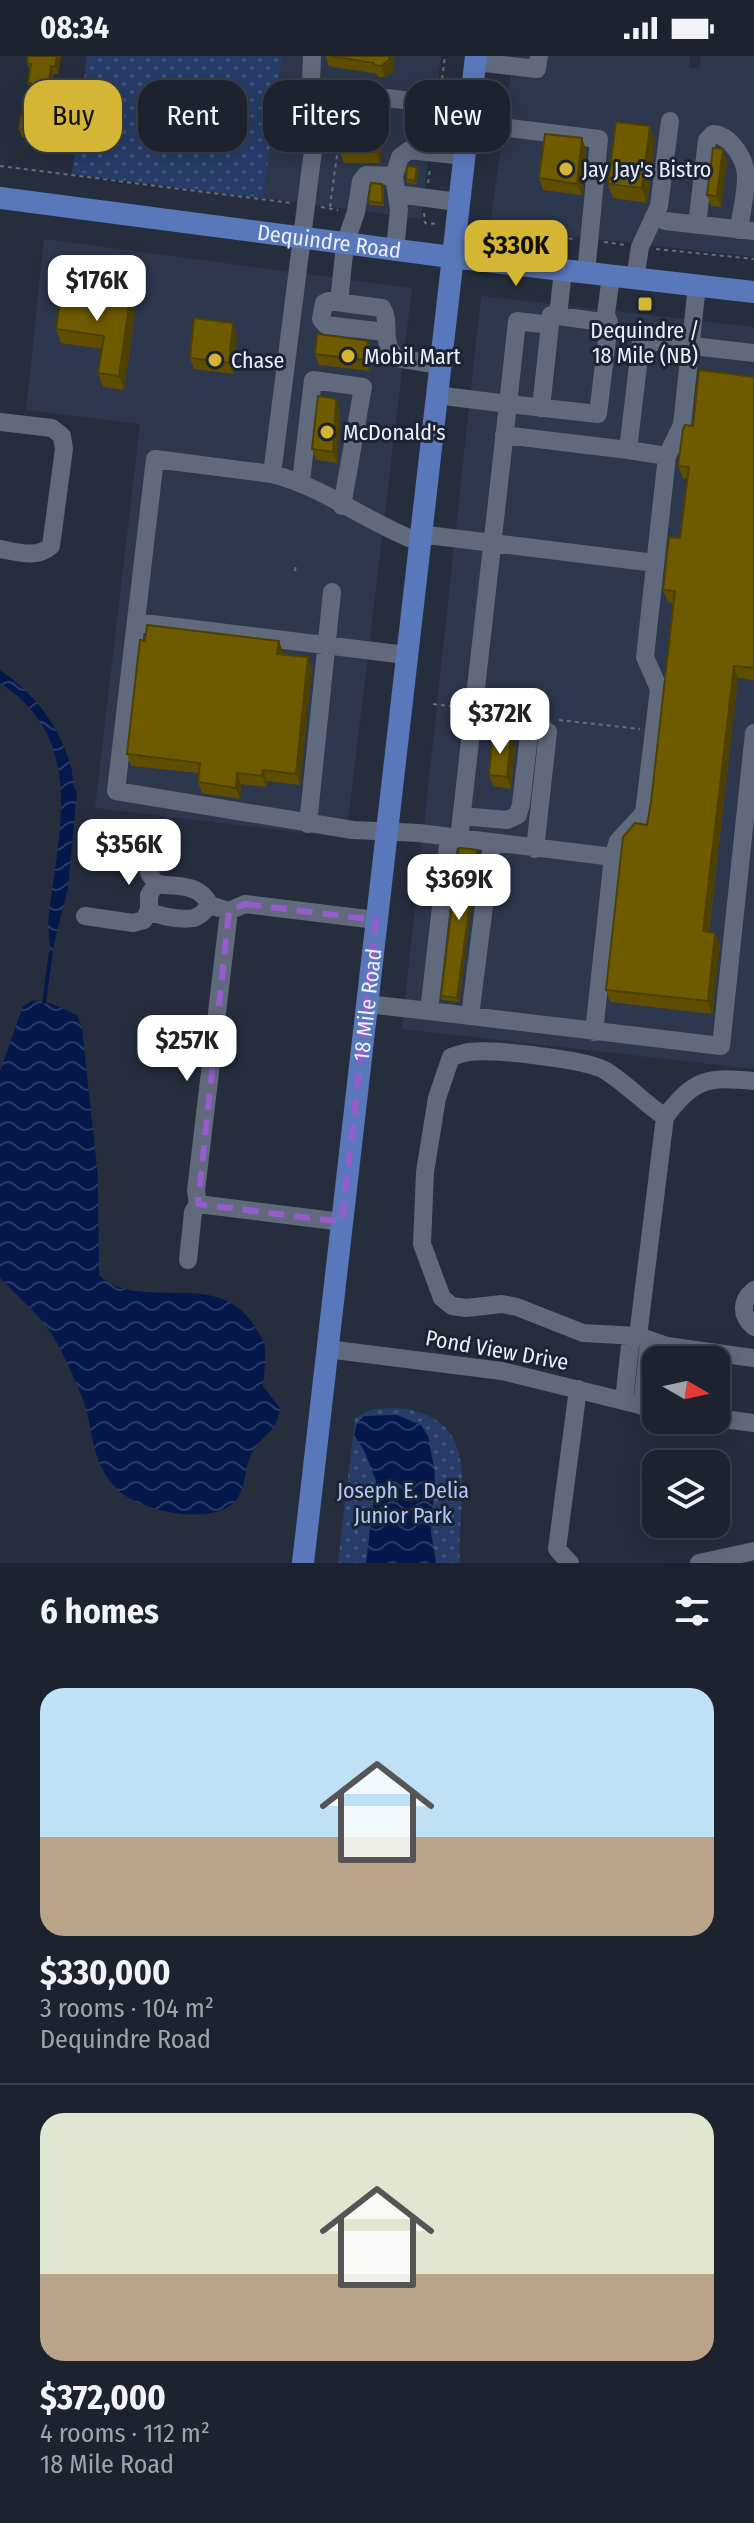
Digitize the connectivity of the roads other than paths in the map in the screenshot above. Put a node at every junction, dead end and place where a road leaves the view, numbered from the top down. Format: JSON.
{"nodes":[{"id":1,"x":312,"y":56,"type":"edge"},
{"id":2,"x":539,"y":56,"type":"edge"},
{"id":3,"x":476,"y":59,"type":"edge"},
{"id":4,"x":311,"y":80,"type":"edge"},
{"id":5,"x":473,"y":80,"type":"edge"},
{"id":6,"x":670,"y":121,"type":"dead end"},
{"id":7,"x":510,"y":123,"type":"edge"},
{"id":8,"x":312,"y":152,"type":"edge"},
{"id":9,"x":464,"y":152,"type":"edge"},
{"id":10,"x":464,"y":156,"type":"junction"},
{"id":11,"x":395,"y":185,"type":"junction"},
{"id":12,"x":0,"y":198,"type":"edge"},
{"id":13,"x":458,"y":202,"type":"junction"},
{"id":14,"x":665,"y":221,"type":"dead end"},
{"id":15,"x":697,"y":225,"type":"junction"},
{"id":16,"x":747,"y":230,"type":"edge"},
{"id":17,"x":300,"y":237,"type":"junction"},
{"id":18,"x":345,"y":244,"type":"junction"},
{"id":19,"x":395,"y":250,"type":"junction"},
{"id":20,"x":451,"y":257,"type":"junction"},
{"id":21,"x":563,"y":270,"type":"junction"},
{"id":22,"x":586,"y":273,"type":"junction"},
{"id":23,"x":611,"y":276,"type":"junction"},
{"id":24,"x":635,"y":279,"type":"junction"},
{"id":25,"x":697,"y":285,"type":"junction"},
{"id":26,"x":754,"y":292,"type":"edge"},
{"id":27,"x":339,"y":302,"type":"junction"},
{"id":28,"x":554,"y":320,"type":"junction"},
{"id":29,"x":609,"y":323,"type":"junction"},
{"id":30,"x":385,"y":332,"type":"junction"},
{"id":31,"x":689,"y":346,"type":"junction"},
{"id":32,"x":754,"y":353,"type":"edge"},
{"id":33,"x":439,"y":365,"type":"junction"},
{"id":34,"x":283,"y":391,"type":"junction"},
{"id":35,"x":311,"y":394,"type":"junction"},
{"id":36,"x":436,"y":395,"type":"junction"},
{"id":37,"x":508,"y":404,"type":"junction"},
{"id":38,"x":541,"y":408,"type":"junction"},
{"id":39,"x":0,"y":422,"type":"edge"},
{"id":40,"x":504,"y":435,"type":"junction"},
{"id":41,"x":628,"y":450,"type":"junction"},
{"id":42,"x":667,"y":456,"type":"junction"},
{"id":43,"x":272,"y":474,"type":"junction"},
{"id":44,"x":301,"y":481,"type":"junction"},
{"id":45,"x":342,"y":506,"type":"junction"},
{"id":46,"x":419,"y":538,"type":"junction"},
{"id":47,"x":493,"y":542,"type":"junction"},
{"id":48,"x":0,"y":549,"type":"edge"},
{"id":49,"x":655,"y":563,"type":"junction"},
{"id":50,"x":332,"y":592,"type":"dead end"},
{"id":51,"x":136,"y":622,"type":"junction"},
{"id":52,"x":326,"y":646,"type":"junction"},
{"id":53,"x":406,"y":655,"type":"junction"},
{"id":54,"x":474,"y":719,"type":"junction"},
{"id":55,"x":530,"y":726,"type":"junction"},
{"id":56,"x":754,"y":733,"type":"edge"},
{"id":57,"x":462,"y":816,"type":"junction"},
{"id":58,"x":308,"y":824,"type":"junction"},
{"id":59,"x":155,"y":831,"type":"dead end"},
{"id":60,"x":386,"y":831,"type":"junction"},
{"id":61,"x":454,"y":838,"type":"junction"},
{"id":62,"x":492,"y":843,"type":"junction"},
{"id":63,"x":535,"y":849,"type":"junction"},
{"id":64,"x":613,"y":857,"type":"junction"},
{"id":65,"x":156,"y":884,"type":"junction"},
{"id":66,"x":210,"y":905,"type":"junction"},
{"id":67,"x":149,"y":910,"type":"junction"},
{"id":68,"x":229,"y":911,"type":"junction"},
{"id":69,"x":85,"y":916,"type":"dead end"},
{"id":70,"x":376,"y":920,"type":"junction"},
{"id":71,"x":367,"y":1004,"type":"junction"},
{"id":72,"x":429,"y":1011,"type":"junction"},
{"id":73,"x":470,"y":1016,"type":"junction"},
{"id":74,"x":594,"y":1032,"type":"junction"},
{"id":75,"x":754,"y":1081,"type":"edge"},
{"id":76,"x":665,"y":1117,"type":"junction"},
{"id":77,"x":198,"y":1204,"type":"junction"},
{"id":78,"x":342,"y":1222,"type":"junction"},
{"id":79,"x":188,"y":1260,"type":"dead end"},
{"id":80,"x":754,"y":1290,"type":"edge"},
{"id":81,"x":754,"y":1327,"type":"edge"},
{"id":82,"x":639,"y":1338,"type":"junction"},
{"id":83,"x":327,"y":1349,"type":"junction"},
{"id":84,"x":754,"y":1358,"type":"edge"},
{"id":85,"x":578,"y":1389,"type":"junction"},
{"id":86,"x":640,"y":1405,"type":"edge"},
{"id":87,"x":730,"y":1420,"type":"edge"},
{"id":88,"x":754,"y":1423,"type":"edge"},
{"id":89,"x":754,"y":1551,"type":"edge"},
{"id":90,"x":303,"y":1563,"type":"edge"},
{"id":91,"x":570,"y":1563,"type":"edge"},
{"id":92,"x":699,"y":1563,"type":"edge"}],
"edges":[{"from":1,"to":4,"type":"street"},
{"from":2,"to":3,"type":"street"},
{"from":3,"to":5,"type":"main road","name":"18 Mile Road"},
{"from":6,"to":24,"type":"street"},
{"from":7,"to":22,"type":"street"},
{"from":8,"to":17,"type":"street"},
{"from":9,"to":10,"type":"main road","name":"18 Mile Road"},
{"from":10,"to":11,"type":"street"},
{"from":10,"to":13,"type":"main road","name":"18 Mile Road"},
{"from":11,"to":13,"type":"street"},
{"from":11,"to":18,"type":"street"},
{"from":11,"to":19,"type":"street"},
{"from":12,"to":17,"type":"main road","name":"Dequindre Road"},
{"from":13,"to":20,"type":"main road","name":"18 Mile Road"},
{"from":14,"to":15,"type":"street"},
{"from":15,"to":16,"type":"street"},
{"from":15,"to":16,"type":"street"},
{"from":17,"to":18,"type":"main road","name":"Dequindre Road"},
{"from":17,"to":34,"type":"street"},
{"from":18,"to":19,"type":"main road","name":"Dequindre Road"},
{"from":18,"to":27,"type":"street"},
{"from":19,"to":20,"type":"main road","name":"Dequindre Road"},
{"from":20,"to":21,"type":"main road","name":"Dequindre Road"},
{"from":20,"to":33,"type":"main road","name":"18 Mile Road"},
{"from":21,"to":22,"type":"main road","name":"Dequindre Road"},
{"from":21,"to":28,"type":"street"},
{"from":22,"to":23,"type":"main road","name":"Dequindre Road"},
{"from":23,"to":24,"type":"main road","name":"Dequindre Road"},
{"from":23,"to":29,"type":"street"},
{"from":24,"to":25,"type":"main road","name":"Dequindre Road"},
{"from":25,"to":26,"type":"main road","name":"Dequindre Road"},
{"from":25,"to":31,"type":"street"},
{"from":27,"to":30,"type":"street"},
{"from":27,"to":30,"type":"street"},
{"from":28,"to":29,"type":"street"},
{"from":28,"to":37,"type":"street"},
{"from":28,"to":38,"type":"street"},
{"from":29,"to":38,"type":"street"},
{"from":30,"to":33,"type":"street"},
{"from":31,"to":32,"type":"street"},
{"from":31,"to":41,"type":"street"},
{"from":31,"to":42,"type":"street"},
{"from":33,"to":36,"type":"main road","name":"18 Mile Road"},
{"from":34,"to":35,"type":"street"},
{"from":34,"to":43,"type":"street"},
{"from":35,"to":44,"type":"street"},
{"from":35,"to":45,"type":"street"},
{"from":36,"to":37,"type":"street"},
{"from":36,"to":46,"type":"main road","name":"18 Mile Road"},
{"from":37,"to":38,"type":"street"},
{"from":37,"to":40,"type":"street"},
{"from":39,"to":48,"type":"street"},
{"from":40,"to":41,"type":"street"},
{"from":40,"to":47,"type":"street"},
{"from":41,"to":42,"type":"street"},
{"from":42,"to":49,"type":"street"},
{"from":43,"to":44,"type":"street"},
{"from":43,"to":51,"type":"street"},
{"from":44,"to":45,"type":"street"},
{"from":45,"to":46,"type":"street"},
{"from":46,"to":47,"type":"street"},
{"from":46,"to":53,"type":"main road","name":"18 Mile Road"},
{"from":47,"to":49,"type":"street"},
{"from":47,"to":54,"type":"street"},
{"from":49,"to":64,"type":"street"},
{"from":50,"to":52,"type":"street"},
{"from":51,"to":52,"type":"street"},
{"from":51,"to":58,"type":"street"},
{"from":52,"to":53,"type":"street"},
{"from":52,"to":58,"type":"street"},
{"from":53,"to":60,"type":"main road","name":"18 Mile Road"},
{"from":54,"to":55,"type":"street"},
{"from":54,"to":57,"type":"street"},
{"from":55,"to":57,"type":"street"},
{"from":55,"to":63,"type":"street"},
{"from":56,"to":74,"type":"street"},
{"from":57,"to":61,"type":"street"},
{"from":58,"to":60,"type":"street"},
{"from":59,"to":65,"type":"street"},
{"from":60,"to":61,"type":"street"},
{"from":60,"to":70,"type":"main road","name":"18 Mile Road"},
{"from":61,"to":62,"type":"street"},
{"from":61,"to":72,"type":"street"},
{"from":62,"to":63,"type":"street"},
{"from":62,"to":73,"type":"street"},
{"from":63,"to":64,"type":"street"},
{"from":64,"to":74,"type":"street"},
{"from":65,"to":66,"type":"street"},
{"from":65,"to":67,"type":"street"},
{"from":66,"to":67,"type":"street"},
{"from":66,"to":68,"type":"street"},
{"from":67,"to":69,"type":"street"},
{"from":68,"to":70,"type":"street"},
{"from":68,"to":77,"type":"street"},
{"from":70,"to":71,"type":"main road","name":"18 Mile Road"},
{"from":71,"to":72,"type":"street"},
{"from":71,"to":78,"type":"main road","name":"18 Mile Road"},
{"from":72,"to":73,"type":"street"},
{"from":73,"to":74,"type":"street"},
{"from":75,"to":76,"type":"street"},
{"from":76,"to":82,"type":"street"},
{"from":76,"to":82,"type":"street"},
{"from":77,"to":78,"type":"street"},
{"from":77,"to":79,"type":"street"},
{"from":78,"to":83,"type":"main road","name":"18 Mile Road"},
{"from":80,"to":81,"type":"street"},
{"from":82,"to":84,"type":"street"},
{"from":82,"to":86,"type":"street"},
{"from":83,"to":85,"type":"street","name":"Pond View Drive"},
{"from":83,"to":90,"type":"main road","name":"18 Mile Road"},
{"from":85,"to":86,"type":"street","name":"Pond View Drive"},
{"from":85,"to":91,"type":"street"},
{"from":87,"to":88,"type":"street"},
{"from":89,"to":92,"type":"street"}]}
